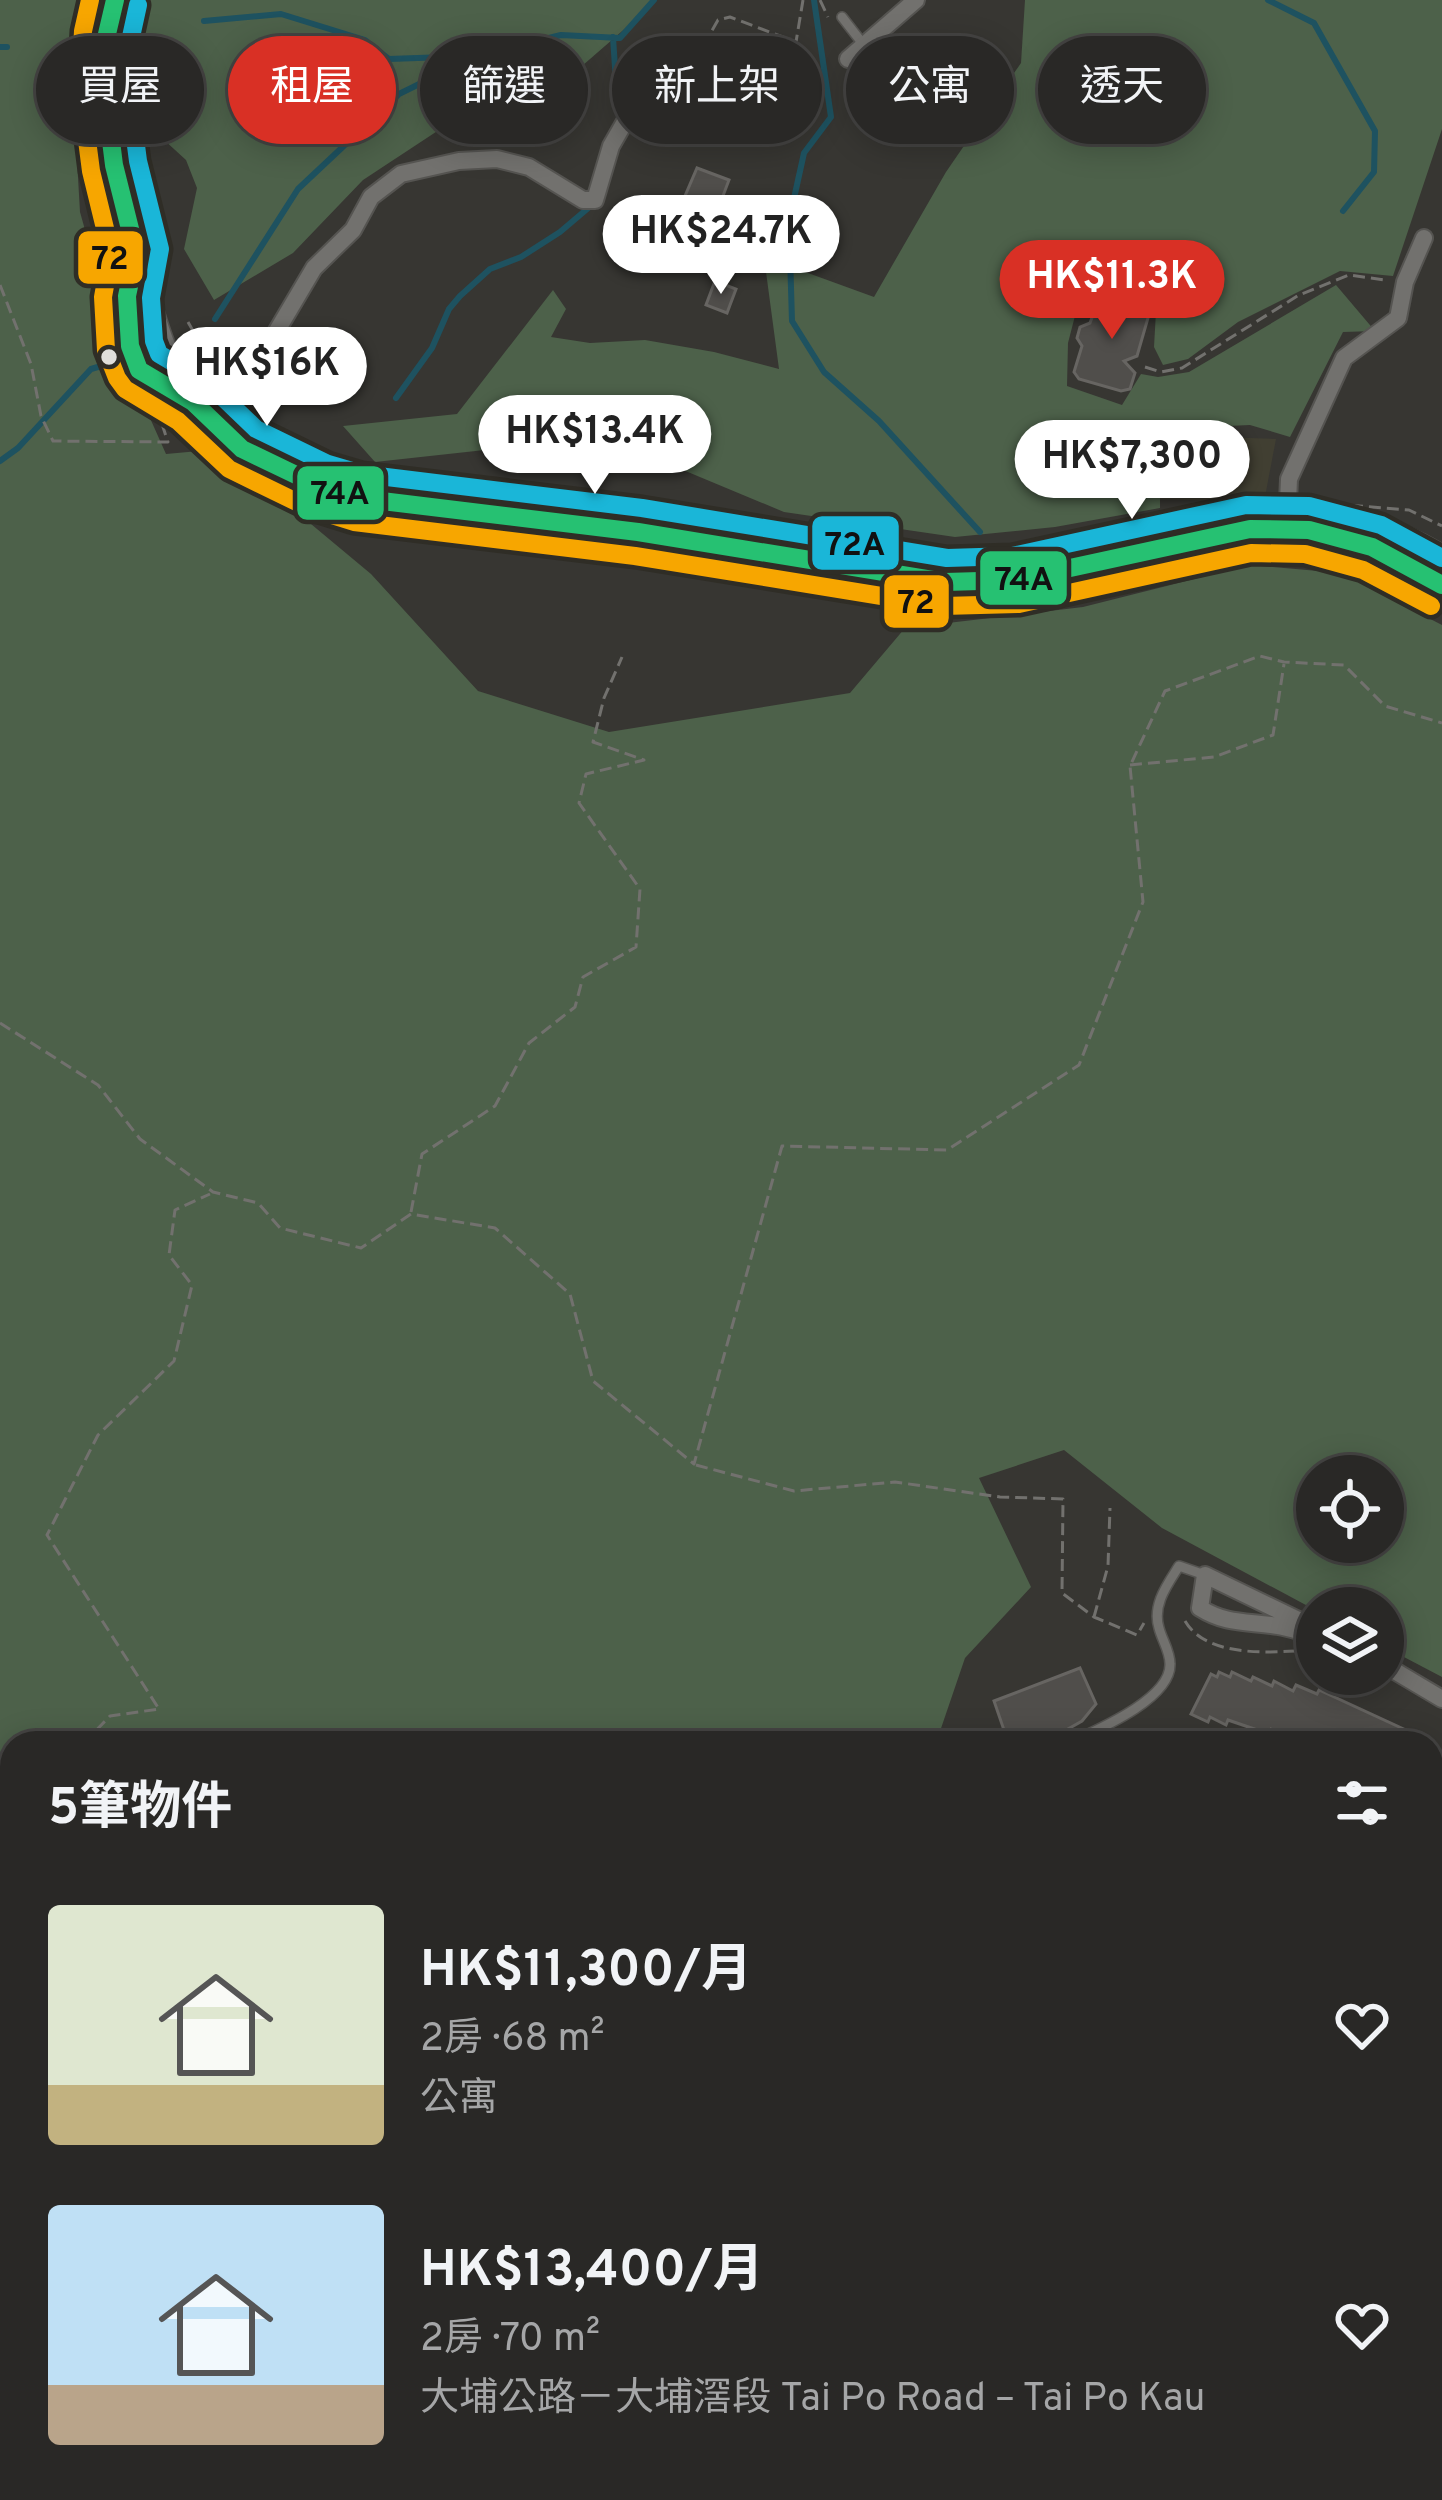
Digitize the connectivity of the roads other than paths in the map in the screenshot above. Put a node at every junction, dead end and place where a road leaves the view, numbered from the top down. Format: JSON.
{"nodes":[{"id":1,"x":115,"y":0,"type":"edge"},
{"id":2,"x":916,"y":0,"type":"edge"},
{"id":3,"x":842,"y":17,"type":"dead end"},
{"id":4,"x":109,"y":36,"type":"edge"},
{"id":5,"x":857,"y":36,"type":"edge"},
{"id":6,"x":873,"y":36,"type":"edge"},
{"id":7,"x":111,"y":144,"type":"edge"},
{"id":8,"x":128,"y":144,"type":"edge"},
{"id":9,"x":612,"y":144,"type":"edge"},
{"id":10,"x":1424,"y":238,"type":"dead end"},
{"id":11,"x":136,"y":253,"type":"junction"},
{"id":12,"x":149,"y":302,"type":"junction"},
{"id":13,"x":168,"y":358,"type":"junction"},
{"id":14,"x":193,"y":402,"type":"junction"},
{"id":15,"x":1287,"y":526,"type":"junction"},
{"id":16,"x":1324,"y":531,"type":"junction"},
{"id":17,"x":1442,"y":554,"type":"edge"},
{"id":18,"x":1442,"y":585,"type":"edge"},
{"id":19,"x":1205,"y":1575,"type":"junction"},
{"id":20,"x":1296,"y":1621,"type":"edge"},
{"id":21,"x":1296,"y":1628,"type":"edge"},
{"id":22,"x":1404,"y":1676,"type":"edge"},
{"id":23,"x":1442,"y":1699,"type":"edge"},
{"id":24,"x":1091,"y":1731,"type":"edge"}],
"edges":[{"from":1,"to":4,"type":"main road"},
{"from":2,"to":6,"type":"street"},
{"from":3,"to":5,"type":"lane"},
{"from":7,"to":11,"type":"main road"},
{"from":8,"to":12,"type":"lane"},
{"from":9,"to":13,"type":"street"},
{"from":10,"to":15,"type":"street"},
{"from":11,"to":12,"type":"main road"},
{"from":11,"to":14,"type":"lane"},
{"from":12,"to":13,"type":"main road"},
{"from":13,"to":14,"type":"main road"},
{"from":14,"to":15,"type":"main road"},
{"from":15,"to":16,"type":"main road"},
{"from":16,"to":17,"type":"street"},
{"from":16,"to":18,"type":"main road"},
{"from":19,"to":20,"type":"street"},
{"from":19,"to":21,"type":"street"},
{"from":19,"to":24,"type":"lane"},
{"from":22,"to":23,"type":"street"}]}
